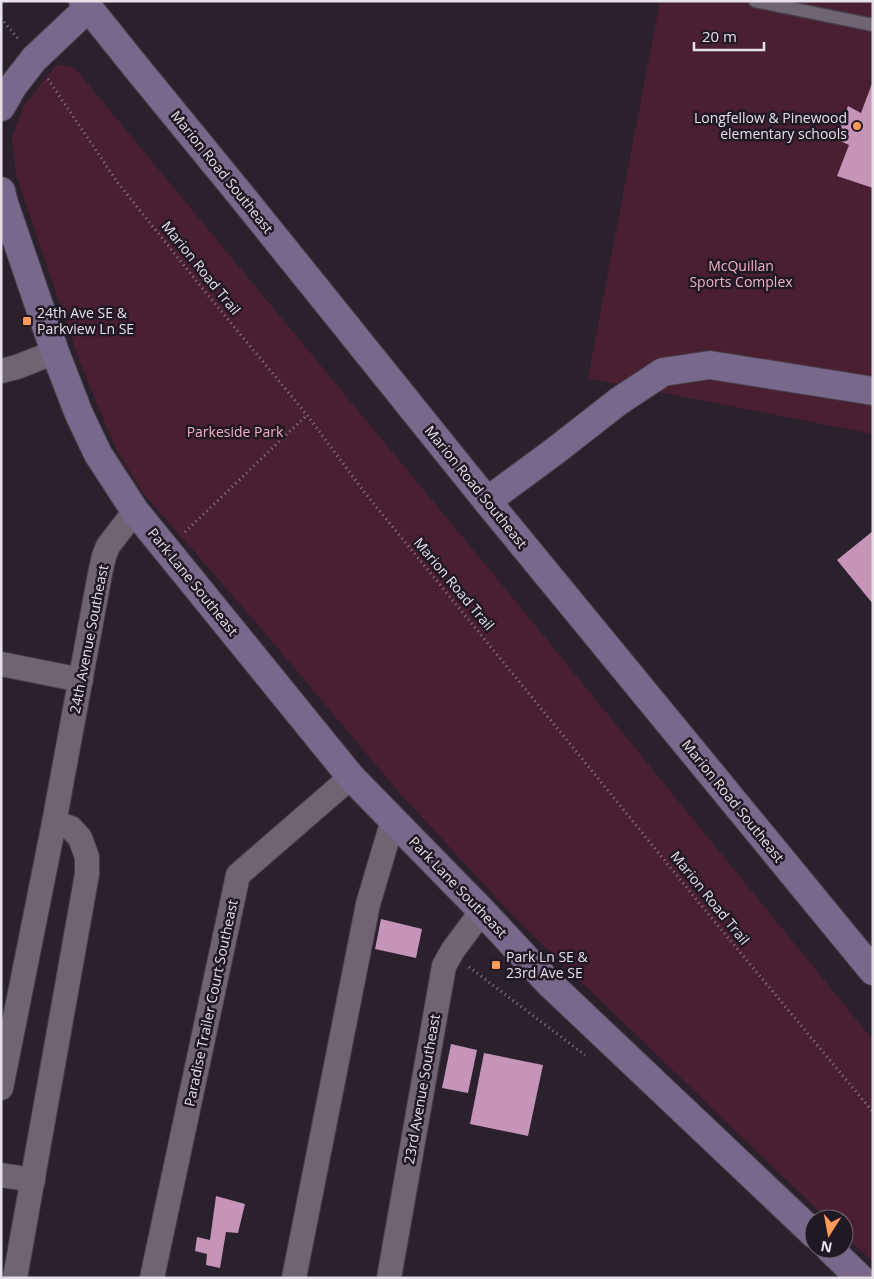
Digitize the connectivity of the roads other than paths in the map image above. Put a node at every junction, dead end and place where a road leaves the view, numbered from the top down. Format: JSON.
{"nodes":[{"id":1,"x":755,"y":1,"type":"edge"},
{"id":2,"x":86,"y":4,"type":"edge"},
{"id":3,"x":873,"y":25,"type":"edge"},
{"id":4,"x":1,"y":107,"type":"edge"},
{"id":5,"x":1,"y":191,"type":"edge"},
{"id":6,"x":55,"y":352,"type":"junction"},
{"id":7,"x":1,"y":371,"type":"edge"},
{"id":8,"x":873,"y":391,"type":"edge"},
{"id":9,"x":487,"y":501,"type":"junction"},
{"id":10,"x":135,"y":511,"type":"junction"},
{"id":11,"x":1,"y":664,"type":"edge"},
{"id":12,"x":81,"y":680,"type":"junction"},
{"id":13,"x":351,"y":777,"type":"junction"},
{"id":14,"x":393,"y":820,"type":"junction"},
{"id":15,"x":54,"y":823,"type":"junction"},
{"id":16,"x":482,"y":910,"type":"junction"},
{"id":17,"x":873,"y":971,"type":"edge"},
{"id":18,"x":1,"y":1088,"type":"edge"},
{"id":19,"x":1,"y":1175,"type":"edge"},
{"id":20,"x":32,"y":1180,"type":"junction"},
{"id":21,"x":804,"y":1225,"type":"edge"},
{"id":22,"x":840,"y":1259,"type":"edge"},
{"id":23,"x":15,"y":1278,"type":"edge"},
{"id":24,"x":152,"y":1278,"type":"edge"},
{"id":25,"x":294,"y":1278,"type":"edge"},
{"id":26,"x":390,"y":1278,"type":"edge"},
{"id":27,"x":860,"y":1278,"type":"edge"}],
"edges":[{"from":1,"to":3,"type":"lane"},
{"from":2,"to":4,"type":"street"},
{"from":2,"to":9,"type":"street","name":"Marion Road Southeast"},
{"from":5,"to":6,"type":"street"},
{"from":6,"to":7,"type":"street"},
{"from":6,"to":10,"type":"street"},
{"from":8,"to":9,"type":"street"},
{"from":9,"to":17,"type":"street","name":"Marion Road Southeast"},
{"from":10,"to":12,"type":"street","name":"24th Avenue Southeast"},
{"from":10,"to":13,"type":"street","name":"Park Lane Southeast"},
{"from":11,"to":12,"type":"street"},
{"from":12,"to":15,"type":"street","name":"24th Avenue Southeast"},
{"from":13,"to":14,"type":"street","name":"Park Lane Southeast"},
{"from":13,"to":24,"type":"street","name":"Paradise Trailer Court Southeast"},
{"from":14,"to":16,"type":"street","name":"Park Lane Southeast"},
{"from":14,"to":25,"type":"street"},
{"from":15,"to":18,"type":"street","name":"24th Avenue Southeast"},
{"from":15,"to":20,"type":"street"},
{"from":16,"to":21,"type":"street","name":"Park Lane Southeast"},
{"from":16,"to":26,"type":"street","name":"23rd Avenue Southeast"},
{"from":19,"to":20,"type":"street"},
{"from":20,"to":23,"type":"street"},
{"from":22,"to":27,"type":"street"}]}
